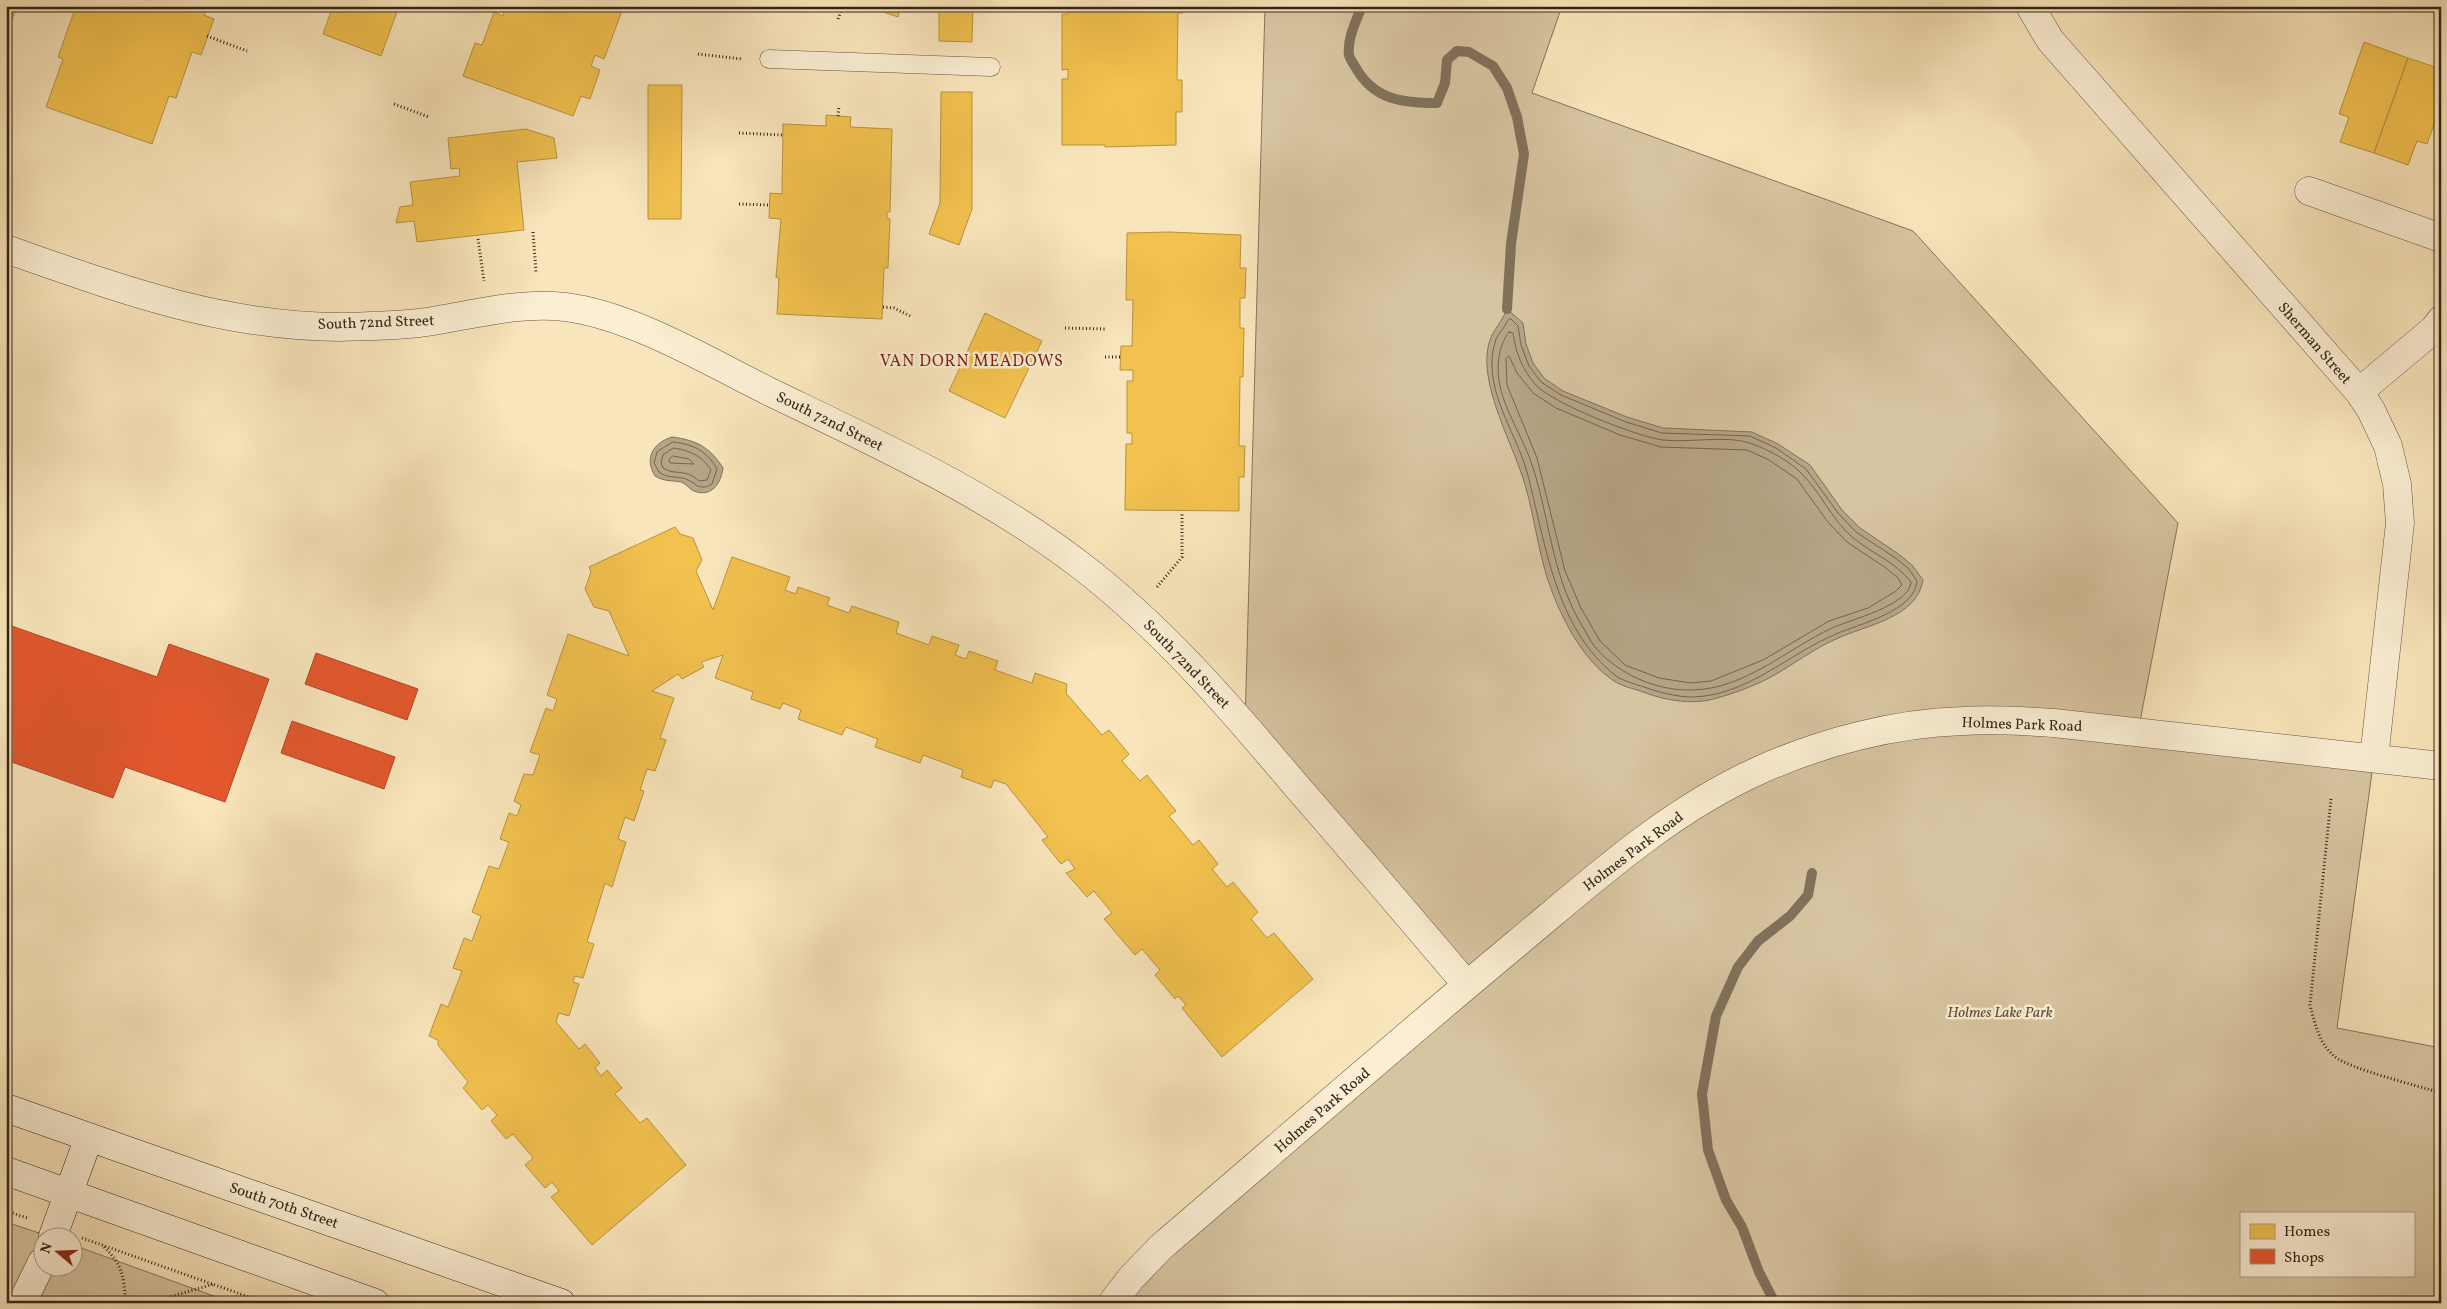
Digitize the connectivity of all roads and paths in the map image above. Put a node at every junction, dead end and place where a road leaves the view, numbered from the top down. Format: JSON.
{"nodes":[{"id":1,"x":843,"y":6,"type":"edge"},
{"id":2,"x":2030,"y":6,"type":"edge"},
{"id":3,"x":838,"y":19,"type":"dead end"},
{"id":4,"x":207,"y":36,"type":"dead end"},
{"id":5,"x":247,"y":51,"type":"dead end"},
{"id":6,"x":698,"y":54,"type":"dead end"},
{"id":7,"x":742,"y":58,"type":"dead end"},
{"id":8,"x":769,"y":59,"type":"dead end"},
{"id":9,"x":992,"y":67,"type":"dead end"},
{"id":10,"x":394,"y":104,"type":"dead end"},
{"id":11,"x":839,"y":106,"type":"dead end"},
{"id":12,"x":838,"y":116,"type":"dead end"},
{"id":13,"x":429,"y":117,"type":"dead end"},
{"id":14,"x":739,"y":133,"type":"dead end"},
{"id":15,"x":782,"y":135,"type":"dead end"},
{"id":16,"x":2309,"y":191,"type":"dead end"},
{"id":17,"x":739,"y":204,"type":"dead end"},
{"id":18,"x":769,"y":205,"type":"dead end"},
{"id":19,"x":533,"y":232,"type":"dead end"},
{"id":20,"x":2441,"y":238,"type":"edge"},
{"id":21,"x":478,"y":239,"type":"dead end"},
{"id":22,"x":6,"y":249,"type":"edge"},
{"id":23,"x":536,"y":272,"type":"dead end"},
{"id":24,"x":485,"y":288,"type":"dead end"},
{"id":25,"x":883,"y":307,"type":"dead end"},
{"id":26,"x":910,"y":316,"type":"dead end"},
{"id":27,"x":2441,"y":320,"type":"edge"},
{"id":28,"x":1065,"y":328,"type":"dead end"},
{"id":29,"x":1106,"y":329,"type":"dead end"},
{"id":30,"x":1105,"y":357,"type":"dead end"},
{"id":31,"x":1120,"y":357,"type":"dead end"},
{"id":32,"x":2359,"y":392,"type":"junction"},
{"id":33,"x":1182,"y":512,"type":"dead end"},
{"id":34,"x":1157,"y":587,"type":"dead end"},
{"id":35,"x":2374,"y":758,"type":"junction"},
{"id":36,"x":2441,"y":766,"type":"edge"},
{"id":37,"x":2332,"y":799,"type":"dead end"},
{"id":38,"x":1467,"y":985,"type":"junction"},
{"id":39,"x":2441,"y":1093,"type":"edge"},
{"id":40,"x":6,"y":1108,"type":"edge"},
{"id":41,"x":89,"y":1137,"type":"junction"},
{"id":42,"x":6,"y":1171,"type":"edge"},
{"id":43,"x":70,"y":1194,"type":"junction"},
{"id":44,"x":58,"y":1226,"type":"edge"},
{"id":45,"x":35,"y":1276,"type":"edge"},
{"id":46,"x":214,"y":1284,"type":"junction"},
{"id":47,"x":22,"y":1303,"type":"edge"},
{"id":48,"x":126,"y":1303,"type":"edge"},
{"id":49,"x":159,"y":1303,"type":"edge"},
{"id":50,"x":266,"y":1303,"type":"edge"},
{"id":51,"x":375,"y":1303,"type":"edge"},
{"id":52,"x":561,"y":1303,"type":"edge"},
{"id":53,"x":1112,"y":1303,"type":"edge"}],
"edges":[{"from":1,"to":3,"type":"path"},
{"from":2,"to":32,"type":"street","name":"Sherman Street"},
{"from":4,"to":5,"type":"path"},
{"from":6,"to":7,"type":"path"},
{"from":8,"to":9,"type":"lane"},
{"from":10,"to":13,"type":"path"},
{"from":11,"to":12,"type":"path"},
{"from":14,"to":15,"type":"path"},
{"from":16,"to":20,"type":"street"},
{"from":17,"to":18,"type":"path"},
{"from":19,"to":23,"type":"path"},
{"from":21,"to":24,"type":"path"},
{"from":22,"to":38,"type":"street","name":"South 72nd Street"},
{"from":25,"to":26,"type":"path"},
{"from":27,"to":32,"type":"street"},
{"from":28,"to":29,"type":"path"},
{"from":30,"to":31,"type":"path"},
{"from":32,"to":35,"type":"street","name":"Sherman Street"},
{"from":33,"to":34,"type":"path"},
{"from":35,"to":36,"type":"street","name":"Holmes Park Road"},
{"from":35,"to":38,"type":"street","name":"Holmes Park Road"},
{"from":37,"to":39,"type":"path"},
{"from":38,"to":53,"type":"street","name":"Holmes Park Road"},
{"from":40,"to":41,"type":"street","name":"South 70th Street"},
{"from":41,"to":43,"type":"street"},
{"from":41,"to":52,"type":"street","name":"South 70th Street"},
{"from":42,"to":43,"type":"street"},
{"from":43,"to":44,"type":"street"},
{"from":43,"to":51,"type":"street"},
{"from":45,"to":47,"type":"street"},
{"from":46,"to":48,"type":"path"},
{"from":46,"to":49,"type":"path"},
{"from":46,"to":50,"type":"path"}]}
